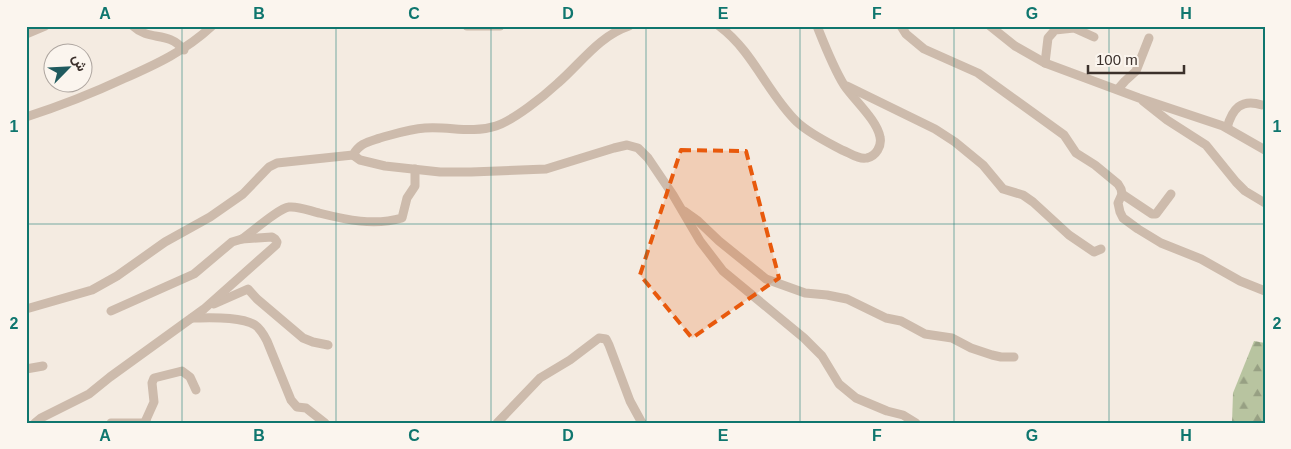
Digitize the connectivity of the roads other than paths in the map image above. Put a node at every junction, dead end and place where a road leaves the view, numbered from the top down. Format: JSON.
{"nodes":[{"id":1,"x":45,"y":26,"type":"edge"},
{"id":2,"x":133,"y":26,"type":"edge"},
{"id":3,"x":212,"y":26,"type":"edge"},
{"id":4,"x":467,"y":26,"type":"edge"},
{"id":5,"x":500,"y":26,"type":"edge"},
{"id":6,"x":629,"y":26,"type":"edge"},
{"id":7,"x":719,"y":26,"type":"edge"},
{"id":8,"x":817,"y":26,"type":"edge"},
{"id":9,"x":901,"y":26,"type":"edge"},
{"id":10,"x":990,"y":26,"type":"edge"},
{"id":11,"x":26,"y":34,"type":"edge"},
{"id":12,"x":1094,"y":37,"type":"dead end"},
{"id":13,"x":1149,"y":38,"type":"dead end"},
{"id":14,"x":184,"y":50,"type":"junction"},
{"id":15,"x":1045,"y":62,"type":"junction"},
{"id":16,"x":844,"y":85,"type":"junction"},
{"id":17,"x":1118,"y":89,"type":"junction"},
{"id":18,"x":1139,"y":98,"type":"junction"},
{"id":19,"x":1262,"y":105,"type":"dead end"},
{"id":20,"x":26,"y":117,"type":"edge"},
{"id":21,"x":1227,"y":128,"type":"junction"},
{"id":22,"x":1265,"y":150,"type":"edge"},
{"id":23,"x":352,"y":155,"type":"junction"},
{"id":24,"x":415,"y":169,"type":"junction"},
{"id":25,"x":1122,"y":194,"type":"junction"},
{"id":26,"x":1171,"y":194,"type":"dead end"},
{"id":27,"x":1265,"y":203,"type":"edge"},
{"id":28,"x":682,"y":210,"type":"junction"},
{"id":29,"x":242,"y":240,"type":"junction"},
{"id":30,"x":1101,"y":249,"type":"dead end"},
{"id":31,"x":1265,"y":291,"type":"edge"},
{"id":32,"x":26,"y":309,"type":"edge"},
{"id":33,"x":204,"y":309,"type":"junction"},
{"id":34,"x":111,"y":311,"type":"dead end"},
{"id":35,"x":192,"y":318,"type":"junction"},
{"id":36,"x":328,"y":345,"type":"dead end"},
{"id":37,"x":1014,"y":357,"type":"dead end"},
{"id":38,"x":43,"y":366,"type":"dead end"},
{"id":39,"x":26,"y":369,"type":"edge"},
{"id":40,"x":196,"y":390,"type":"dead end"},
{"id":41,"x":146,"y":422,"type":"edge"},
{"id":42,"x":35,"y":423,"type":"edge"},
{"id":43,"x":111,"y":423,"type":"edge"},
{"id":44,"x":325,"y":423,"type":"edge"},
{"id":45,"x":497,"y":423,"type":"edge"},
{"id":46,"x":642,"y":423,"type":"edge"},
{"id":47,"x":916,"y":423,"type":"edge"}],
"edges":[{"from":1,"to":11,"type":"street"},
{"from":2,"to":14,"type":"street"},
{"from":3,"to":14,"type":"street"},
{"from":4,"to":5,"type":"street"},
{"from":6,"to":23,"type":"street"},
{"from":7,"to":16,"type":"street"},
{"from":8,"to":16,"type":"street"},
{"from":9,"to":25,"type":"street"},
{"from":10,"to":15,"type":"street"},
{"from":12,"to":15,"type":"street"},
{"from":13,"to":17,"type":"street"},
{"from":14,"to":20,"type":"street"},
{"from":15,"to":17,"type":"street"},
{"from":16,"to":30,"type":"street"},
{"from":17,"to":18,"type":"street"},
{"from":18,"to":21,"type":"street"},
{"from":18,"to":27,"type":"street"},
{"from":19,"to":21,"type":"street"},
{"from":21,"to":22,"type":"street"},
{"from":23,"to":24,"type":"street"},
{"from":23,"to":32,"type":"street"},
{"from":24,"to":28,"type":"street"},
{"from":24,"to":29,"type":"street"},
{"from":25,"to":26,"type":"street"},
{"from":25,"to":31,"type":"street"},
{"from":28,"to":37,"type":"street"},
{"from":28,"to":47,"type":"street"},
{"from":29,"to":33,"type":"street"},
{"from":29,"to":34,"type":"street"},
{"from":33,"to":35,"type":"street"},
{"from":33,"to":36,"type":"street"},
{"from":35,"to":42,"type":"street"},
{"from":35,"to":44,"type":"street"},
{"from":38,"to":39,"type":"street"},
{"from":40,"to":41,"type":"street"},
{"from":41,"to":43,"type":"street"},
{"from":45,"to":46,"type":"street"}]}
